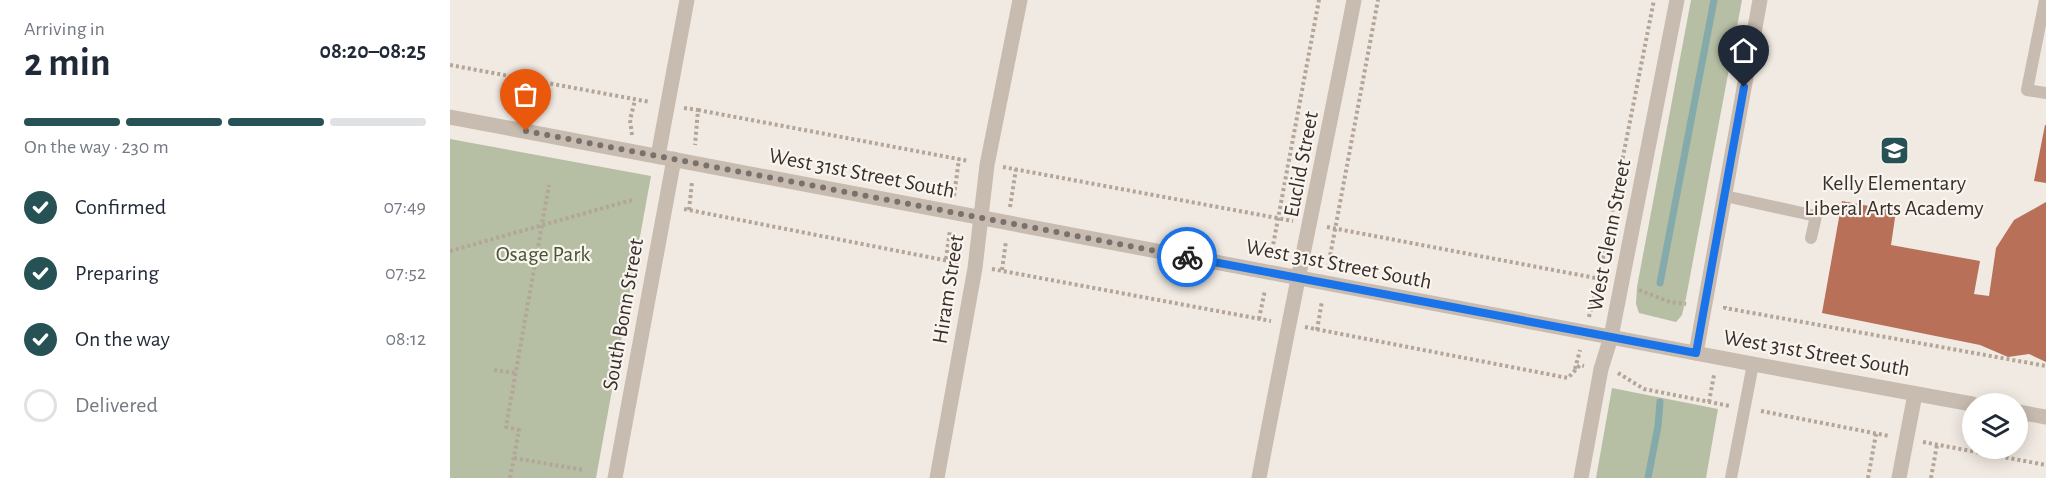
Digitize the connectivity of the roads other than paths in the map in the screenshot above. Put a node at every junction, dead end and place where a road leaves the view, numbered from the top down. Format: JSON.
{"nodes":[{"id":1,"x":687,"y":0,"type":"edge"},
{"id":2,"x":1020,"y":0,"type":"edge"},
{"id":3,"x":1354,"y":0,"type":"edge"},
{"id":4,"x":1677,"y":0,"type":"edge"},
{"id":5,"x":1760,"y":0,"type":"edge"},
{"id":6,"x":2045,"y":0,"type":"edge"},
{"id":7,"x":2046,"y":93,"type":"edge"},
{"id":8,"x":450,"y":117,"type":"edge"},
{"id":9,"x":658,"y":156,"type":"junction"},
{"id":10,"x":674,"y":159,"type":"junction"},
{"id":11,"x":1725,"y":196,"type":"junction"},
{"id":12,"x":981,"y":218,"type":"junction"},
{"id":13,"x":1811,"y":238,"type":"dead end"},
{"id":14,"x":1299,"y":278,"type":"junction"},
{"id":15,"x":1611,"y":337,"type":"junction"},
{"id":16,"x":1696,"y":353,"type":"junction"},
{"id":17,"x":1753,"y":364,"type":"junction"},
{"id":18,"x":1916,"y":393,"type":"junction"},
{"id":19,"x":1962,"y":402,"type":"edge"},
{"id":20,"x":2028,"y":414,"type":"edge"},
{"id":21,"x":2046,"y":417,"type":"edge"},
{"id":22,"x":615,"y":478,"type":"edge"},
{"id":23,"x":937,"y":478,"type":"edge"},
{"id":24,"x":1259,"y":478,"type":"edge"},
{"id":25,"x":1581,"y":478,"type":"edge"},
{"id":26,"x":1731,"y":478,"type":"edge"},
{"id":27,"x":1899,"y":478,"type":"edge"}],
"edges":[{"from":1,"to":9,"type":"street"},
{"from":2,"to":12,"type":"street","name":"Hiram Street"},
{"from":3,"to":14,"type":"street","name":"Euclid Street"},
{"from":4,"to":15,"type":"street","name":"West Glenn Street"},
{"from":5,"to":11,"type":"street"},
{"from":6,"to":7,"type":"lane"},
{"from":8,"to":9,"type":"street","name":"West 31st Street South"},
{"from":9,"to":10,"type":"street","name":"West 31st Street South"},
{"from":10,"to":12,"type":"street","name":"West 31st Street South"},
{"from":10,"to":22,"type":"street","name":"South Bonn Street"},
{"from":11,"to":13,"type":"lane"},
{"from":11,"to":16,"type":"street"},
{"from":12,"to":14,"type":"street","name":"West 31st Street South"},
{"from":12,"to":23,"type":"street","name":"Hiram Street"},
{"from":14,"to":15,"type":"street","name":"West 31st Street South"},
{"from":14,"to":24,"type":"street","name":"Euclid Street"},
{"from":15,"to":16,"type":"street","name":"West 31st Street South"},
{"from":15,"to":25,"type":"street","name":"West Glenn Street"},
{"from":16,"to":17,"type":"street","name":"West 31st Street South"},
{"from":17,"to":18,"type":"street","name":"West 31st Street South"},
{"from":17,"to":26,"type":"lane"},
{"from":18,"to":19,"type":"street","name":"West 31st Street South"},
{"from":18,"to":27,"type":"street"},
{"from":20,"to":21,"type":"street"}]}
